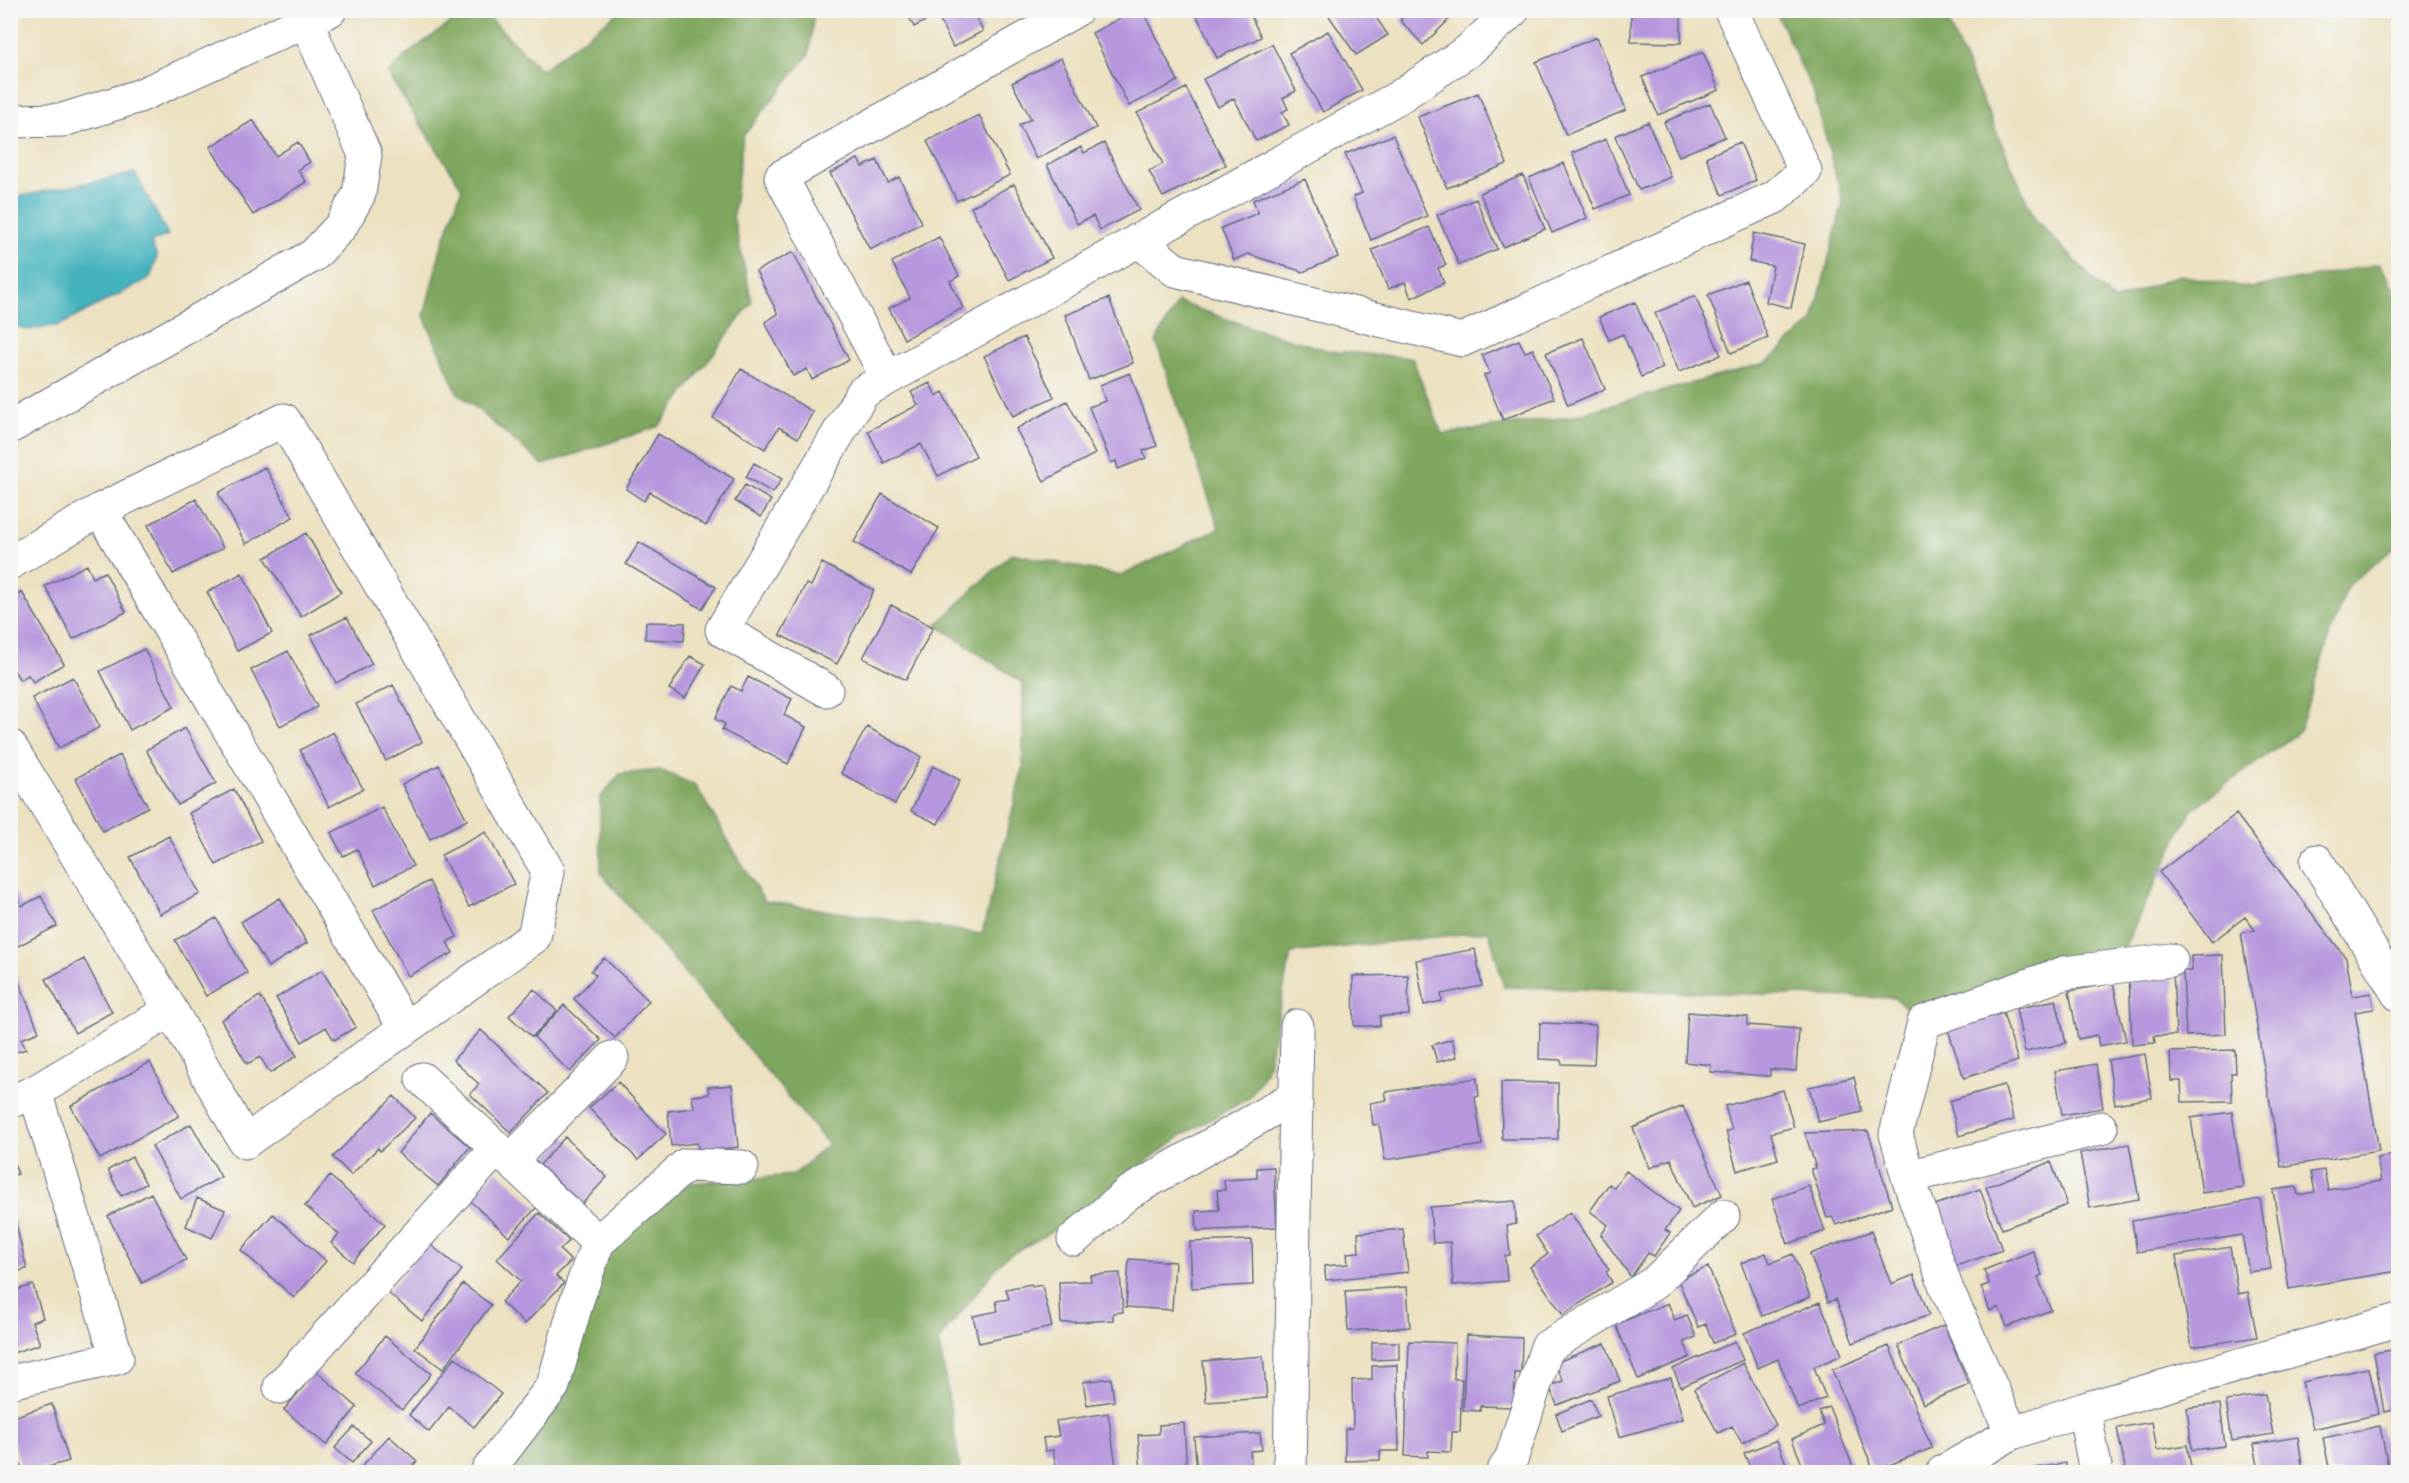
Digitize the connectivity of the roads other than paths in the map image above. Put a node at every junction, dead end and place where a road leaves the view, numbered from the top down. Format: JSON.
{"nodes":[{"id":1,"x":1076,"y":10,"type":"edge"},
{"id":2,"x":1513,"y":10,"type":"edge"},
{"id":3,"x":1731,"y":10,"type":"edge"},
{"id":4,"x":318,"y":16,"type":"edge"},
{"id":5,"x":10,"y":122,"type":"edge"},
{"id":6,"x":1138,"y":240,"type":"junction"},
{"id":7,"x":887,"y":377,"type":"junction"},
{"id":8,"x":14,"y":421,"type":"edge"},
{"id":9,"x":100,"y":510,"type":"junction"},
{"id":10,"x":10,"y":563,"type":"edge"},
{"id":11,"x":826,"y":690,"type":"dead end"},
{"id":12,"x":10,"y":746,"type":"edge"},
{"id":13,"x":2317,"y":861,"type":"dead end"},
{"id":14,"x":2171,"y":960,"type":"dead end"},
{"id":15,"x":2398,"y":994,"type":"edge"},
{"id":16,"x":171,"y":1010,"type":"junction"},
{"id":17,"x":1297,"y":1026,"type":"dead end"},
{"id":18,"x":405,"y":1028,"type":"junction"},
{"id":19,"x":612,"y":1058,"type":"dead end"},
{"id":20,"x":422,"y":1079,"type":"dead end"},
{"id":21,"x":1296,"y":1096,"type":"junction"},
{"id":22,"x":23,"y":1097,"type":"edge"},
{"id":23,"x":2101,"y":1128,"type":"dead end"},
{"id":24,"x":503,"y":1154,"type":"junction"},
{"id":25,"x":742,"y":1167,"type":"dead end"},
{"id":26,"x":1908,"y":1177,"type":"junction"},
{"id":27,"x":1724,"y":1216,"type":"dead end"},
{"id":28,"x":1074,"y":1239,"type":"dead end"},
{"id":29,"x":598,"y":1242,"type":"junction"},
{"id":30,"x":2398,"y":1320,"type":"edge"},
{"id":31,"x":10,"y":1382,"type":"edge"},
{"id":32,"x":280,"y":1387,"type":"dead end"},
{"id":33,"x":2084,"y":1409,"type":"junction"},
{"id":34,"x":2012,"y":1433,"type":"junction"},
{"id":35,"x":487,"y":1473,"type":"edge"},
{"id":36,"x":1290,"y":1473,"type":"edge"},
{"id":37,"x":1503,"y":1473,"type":"edge"},
{"id":38,"x":1943,"y":1473,"type":"edge"},
{"id":39,"x":2096,"y":1473,"type":"edge"}],
"edges":[{"from":1,"to":7,"type":"street"},
{"from":2,"to":6,"type":"street"},
{"from":3,"to":6,"type":"street"},
{"from":4,"to":5,"type":"street"},
{"from":4,"to":8,"type":"street"},
{"from":6,"to":7,"type":"street"},
{"from":7,"to":11,"type":"street"},
{"from":9,"to":10,"type":"street"},
{"from":9,"to":18,"type":"street"},
{"from":9,"to":18,"type":"street"},
{"from":12,"to":16,"type":"street"},
{"from":13,"to":15,"type":"street"},
{"from":14,"to":26,"type":"street"},
{"from":16,"to":18,"type":"street"},
{"from":16,"to":22,"type":"street"},
{"from":17,"to":21,"type":"street"},
{"from":19,"to":24,"type":"street"},
{"from":20,"to":24,"type":"street"},
{"from":21,"to":28,"type":"street"},
{"from":21,"to":36,"type":"street"},
{"from":22,"to":31,"type":"street"},
{"from":23,"to":26,"type":"street"},
{"from":24,"to":29,"type":"street"},
{"from":24,"to":32,"type":"street"},
{"from":25,"to":29,"type":"street"},
{"from":26,"to":34,"type":"street"},
{"from":27,"to":37,"type":"street"},
{"from":29,"to":35,"type":"street"},
{"from":30,"to":33,"type":"street"},
{"from":33,"to":34,"type":"street"},
{"from":33,"to":39,"type":"street"},
{"from":34,"to":38,"type":"street"}]}
